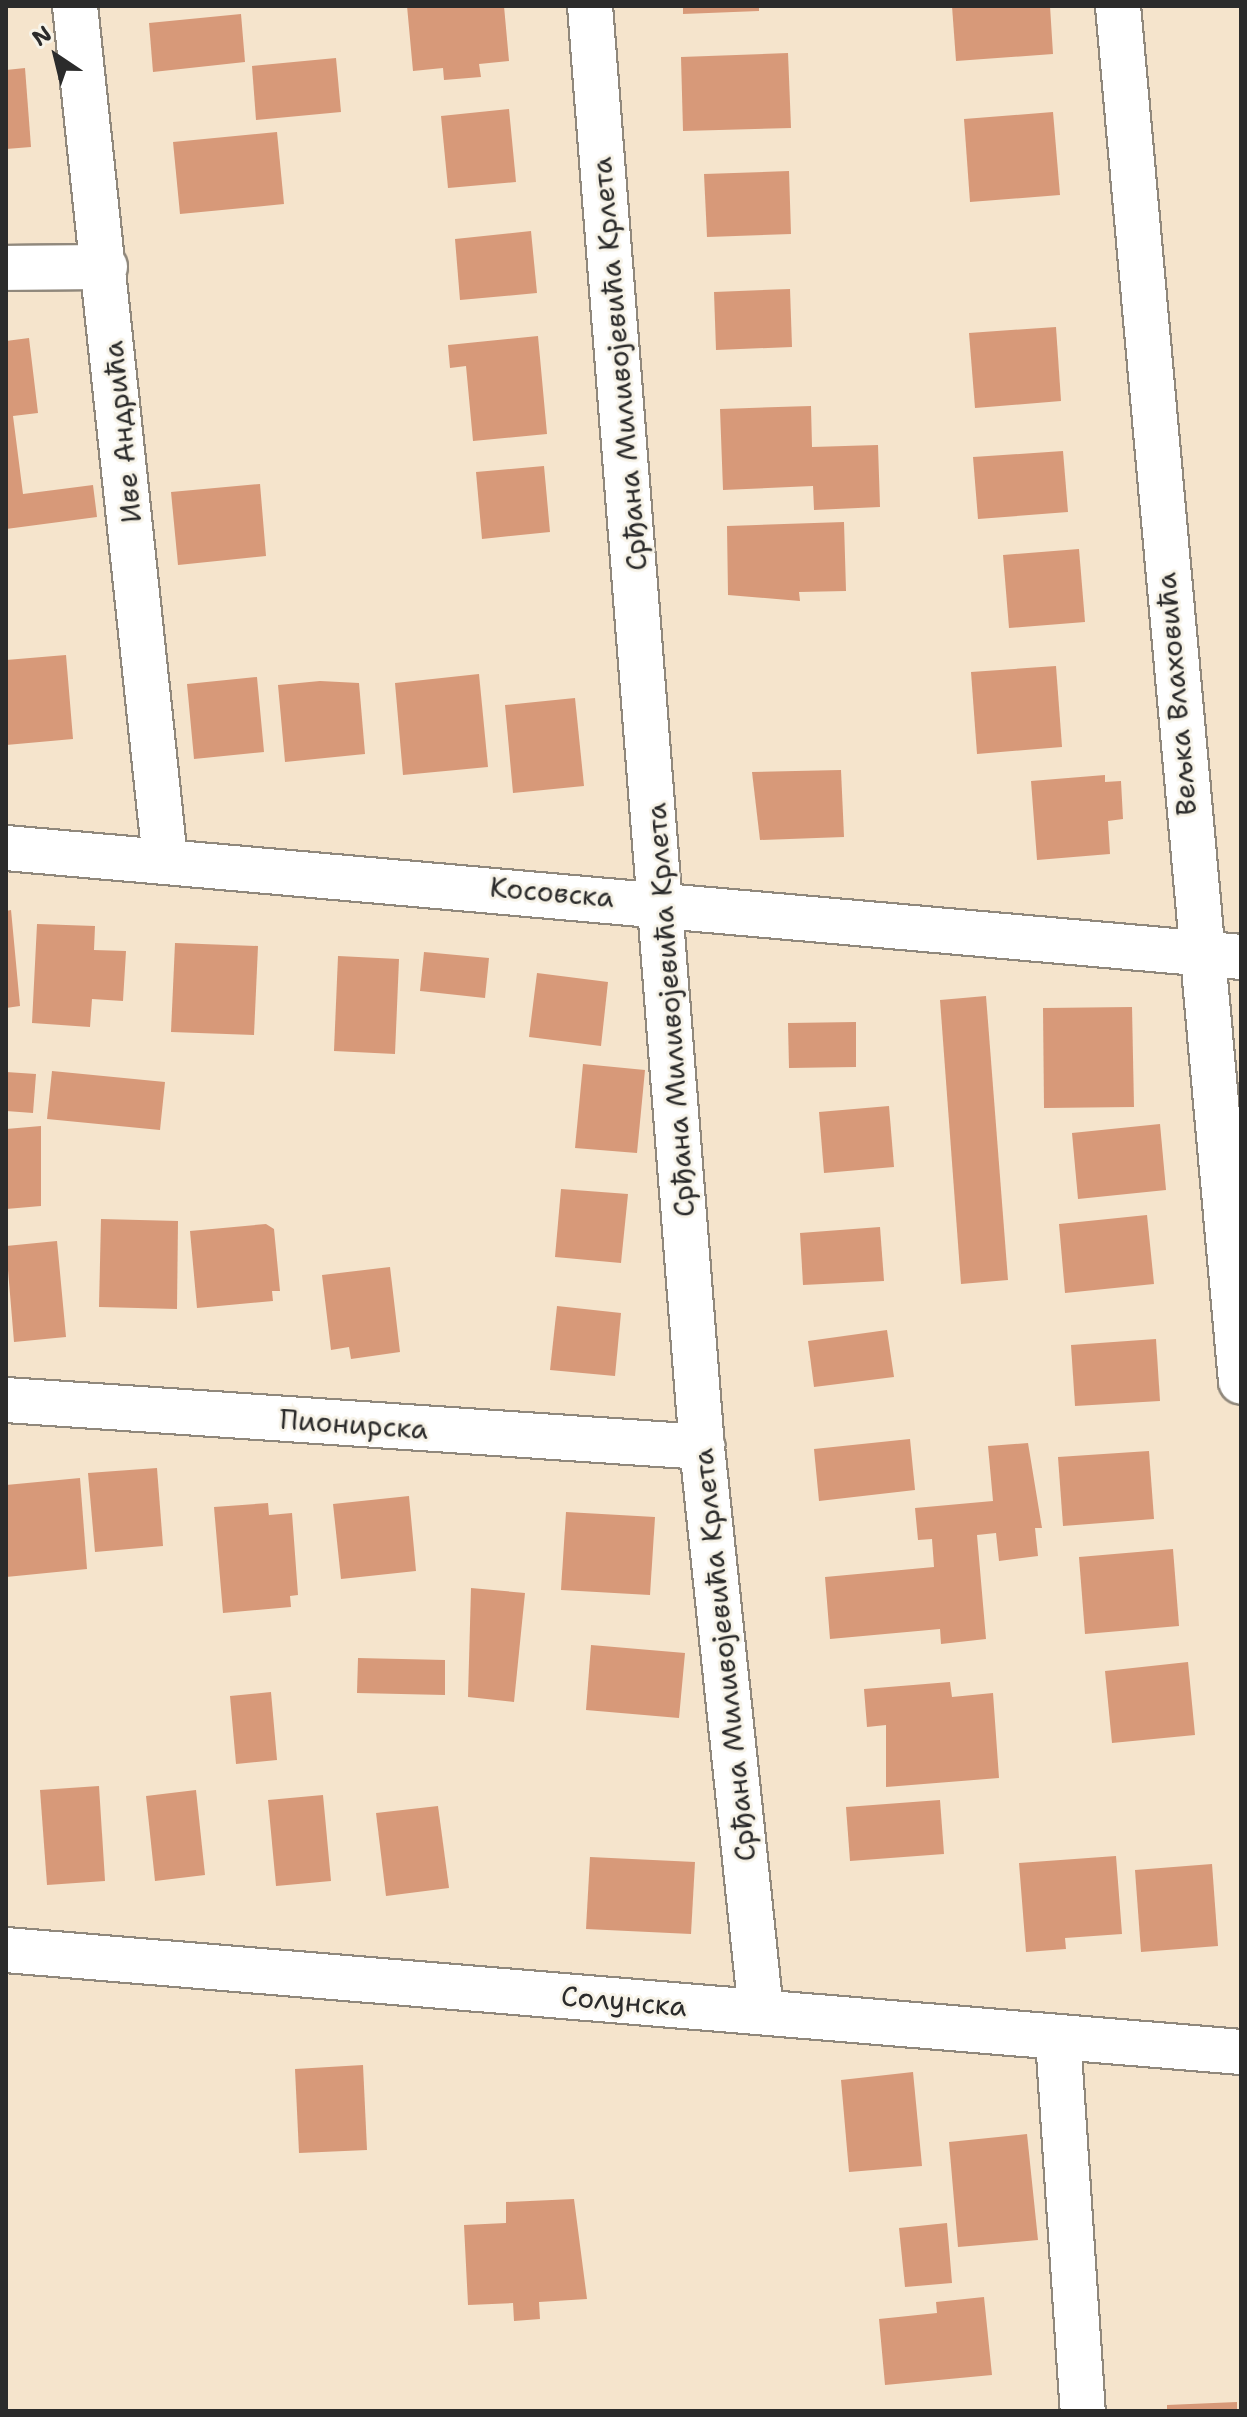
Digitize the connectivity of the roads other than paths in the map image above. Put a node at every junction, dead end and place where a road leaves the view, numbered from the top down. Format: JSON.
{"nodes":[{"id":1,"x":75,"y":6,"type":"edge"},
{"id":2,"x":590,"y":6,"type":"edge"},
{"id":3,"x":1118,"y":6,"type":"edge"},
{"id":4,"x":105,"y":267,"type":"junction"},
{"id":5,"x":6,"y":268,"type":"edge"},
{"id":6,"x":6,"y":848,"type":"edge"},
{"id":7,"x":165,"y":859,"type":"junction"},
{"id":8,"x":662,"y":902,"type":"junction"},
{"id":9,"x":1197,"y":951,"type":"junction"},
{"id":10,"x":1241,"y":957,"type":"edge"},
{"id":11,"x":1241,"y":1382,"type":"edge"},
{"id":12,"x":6,"y":1400,"type":"edge"},
{"id":13,"x":702,"y":1447,"type":"junction"},
{"id":14,"x":6,"y":1950,"type":"edge"},
{"id":15,"x":761,"y":2012,"type":"junction"},
{"id":16,"x":1058,"y":2038,"type":"junction"},
{"id":17,"x":1241,"y":2052,"type":"edge"},
{"id":18,"x":1083,"y":2411,"type":"edge"}],
"edges":[{"from":1,"to":4,"type":"street","name":"Иве Андрића"},
{"from":2,"to":8,"type":"street","name":"Срђана Миливојевића Крлета"},
{"from":3,"to":9,"type":"street","name":"Вељка Влаховића"},
{"from":4,"to":5,"type":"street"},
{"from":4,"to":7,"type":"street","name":"Иве Андрића"},
{"from":6,"to":7,"type":"street","name":"Косовска"},
{"from":7,"to":8,"type":"street","name":"Косовска"},
{"from":8,"to":9,"type":"street","name":"Косовска"},
{"from":8,"to":13,"type":"street","name":"Срђана Миливојевића Крлета"},
{"from":9,"to":10,"type":"street","name":"Косовска"},
{"from":9,"to":11,"type":"street","name":"Вељка Влаховића"},
{"from":12,"to":13,"type":"street","name":"Пионирска"},
{"from":13,"to":15,"type":"street","name":"Срђана Миливојевића Крлета"},
{"from":14,"to":15,"type":"street","name":"Солунска"},
{"from":15,"to":16,"type":"street","name":"Солунска"},
{"from":16,"to":17,"type":"street","name":"Солунска"},
{"from":16,"to":18,"type":"street"}]}
